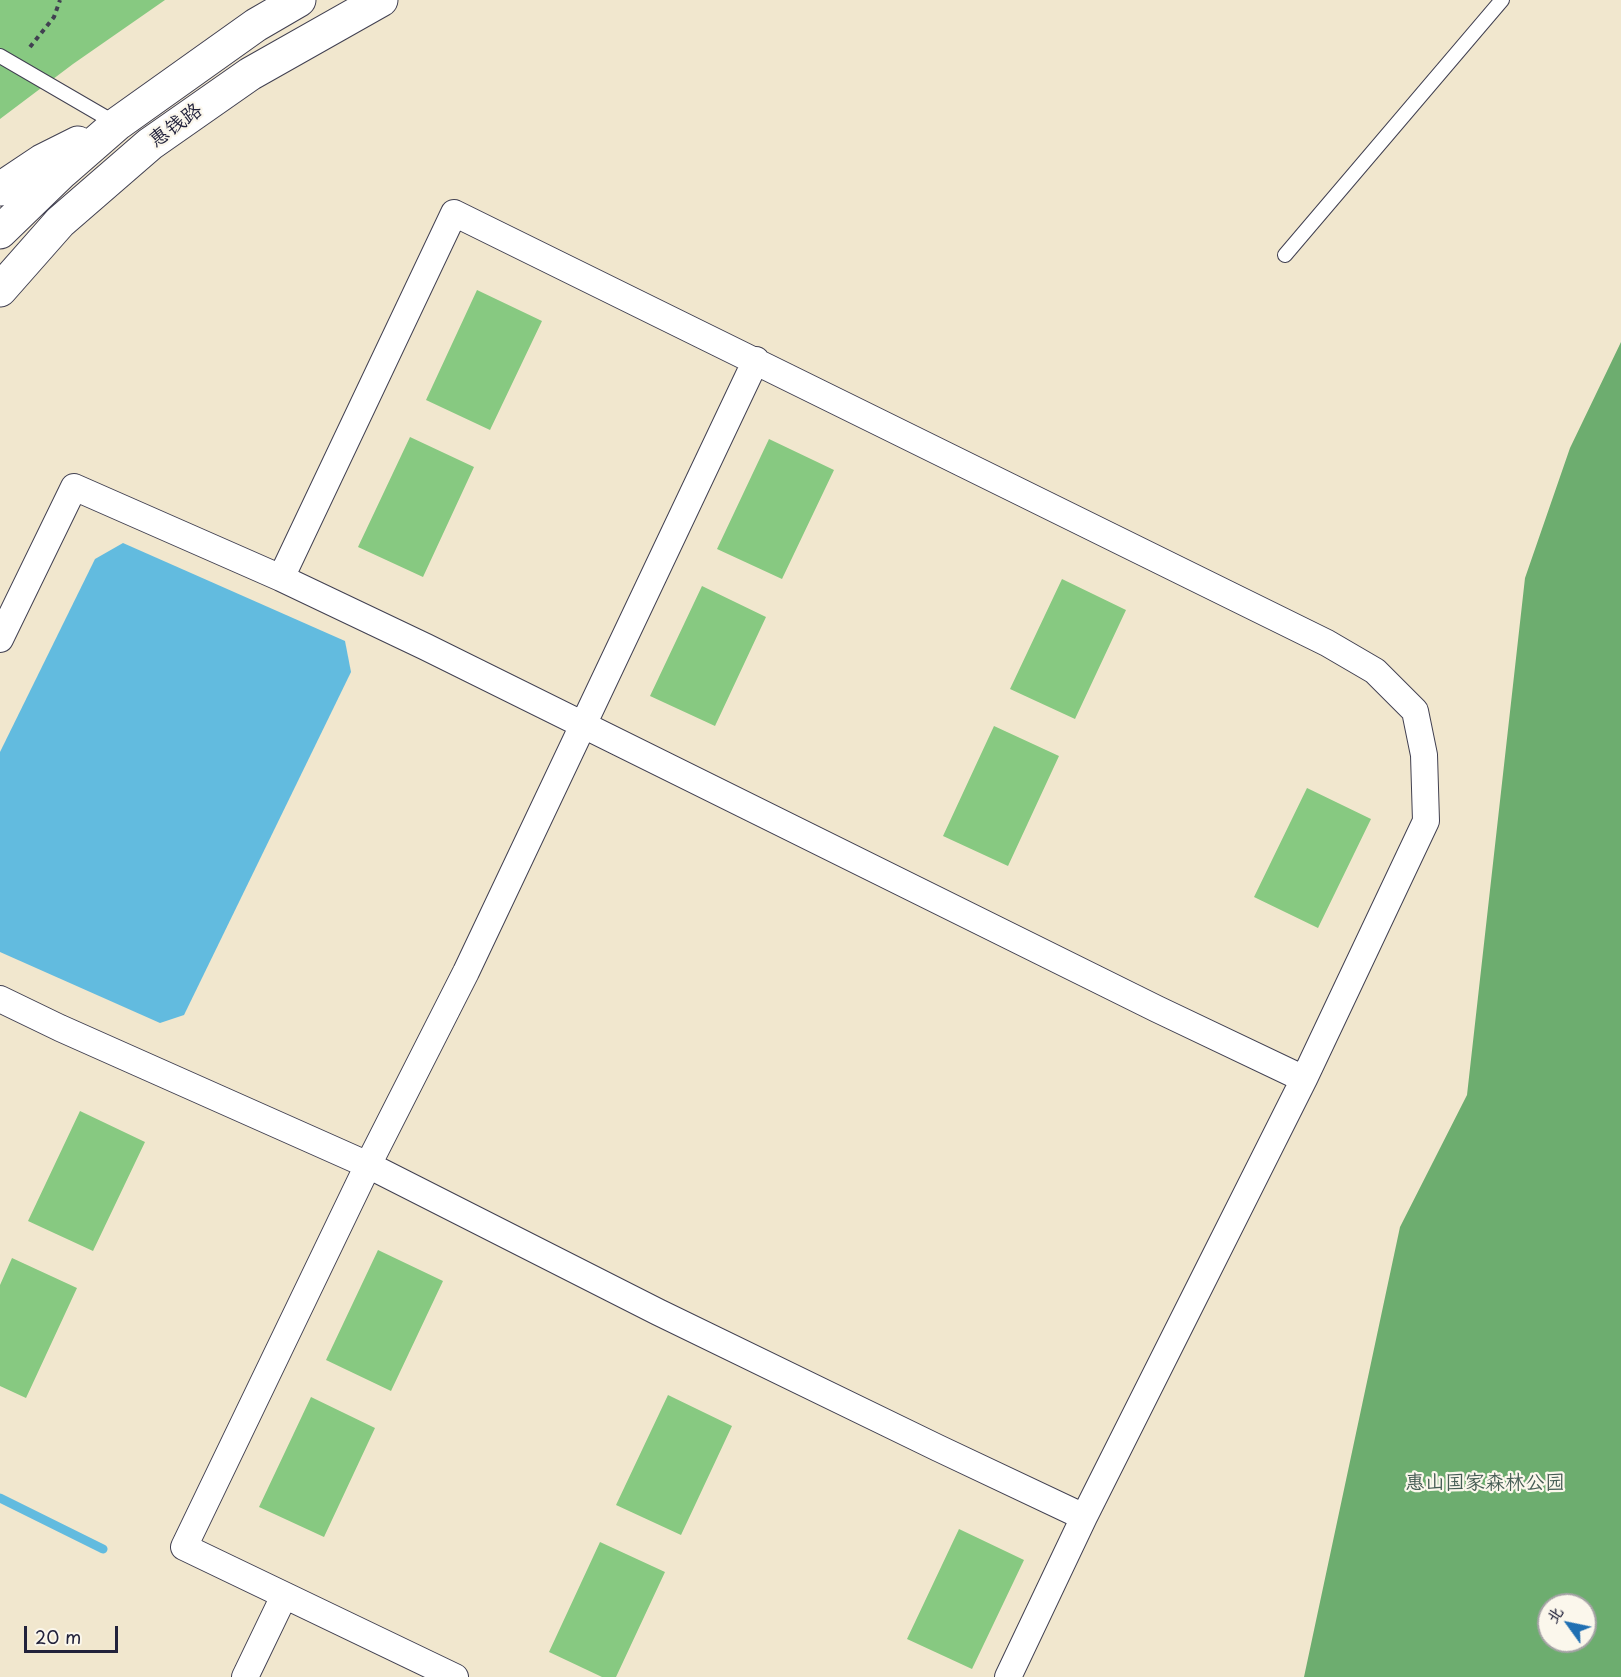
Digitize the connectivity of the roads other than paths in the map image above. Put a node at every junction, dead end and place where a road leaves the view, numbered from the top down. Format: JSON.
{"nodes":[{"id":1,"x":299,"y":0,"type":"edge"},
{"id":2,"x":381,"y":0,"type":"edge"},
{"id":3,"x":1502,"y":0,"type":"edge"},
{"id":4,"x":0,"y":56,"type":"edge"},
{"id":5,"x":117,"y":124,"type":"junction"},
{"id":6,"x":0,"y":189,"type":"edge"},
{"id":7,"x":0,"y":232,"type":"edge"},
{"id":8,"x":1285,"y":255,"type":"dead end"},
{"id":9,"x":0,"y":290,"type":"edge"},
{"id":10,"x":756,"y":360,"type":"junction"},
{"id":11,"x":281,"y":578,"type":"junction"},
{"id":12,"x":0,"y":639,"type":"edge"},
{"id":13,"x":584,"y":724,"type":"junction"},
{"id":14,"x":0,"y":999,"type":"edge"},
{"id":15,"x":1304,"y":1079,"type":"junction"},
{"id":16,"x":368,"y":1165,"type":"junction"},
{"id":17,"x":1084,"y":1517,"type":"junction"},
{"id":18,"x":284,"y":1596,"type":"junction"},
{"id":19,"x":245,"y":1677,"type":"edge"},
{"id":20,"x":455,"y":1677,"type":"edge"},
{"id":21,"x":1008,"y":1677,"type":"edge"}],
"edges":[{"from":1,"to":5,"type":"main road","name":"惠钱路"},
{"from":2,"to":9,"type":"main road","name":"惠钱路"},
{"from":3,"to":8,"type":"lane"},
{"from":4,"to":5,"type":"lane"},
{"from":5,"to":6,"type":"main road"},
{"from":5,"to":7,"type":"main road","name":"惠钱路"},
{"from":10,"to":11,"type":"street"},
{"from":10,"to":13,"type":"street"},
{"from":10,"to":15,"type":"street"},
{"from":11,"to":12,"type":"street"},
{"from":11,"to":13,"type":"street"},
{"from":13,"to":15,"type":"street"},
{"from":13,"to":16,"type":"street"},
{"from":14,"to":16,"type":"street"},
{"from":15,"to":17,"type":"street"},
{"from":16,"to":17,"type":"street"},
{"from":16,"to":18,"type":"street"},
{"from":17,"to":21,"type":"street"},
{"from":18,"to":19,"type":"street"},
{"from":18,"to":20,"type":"street"}]}
